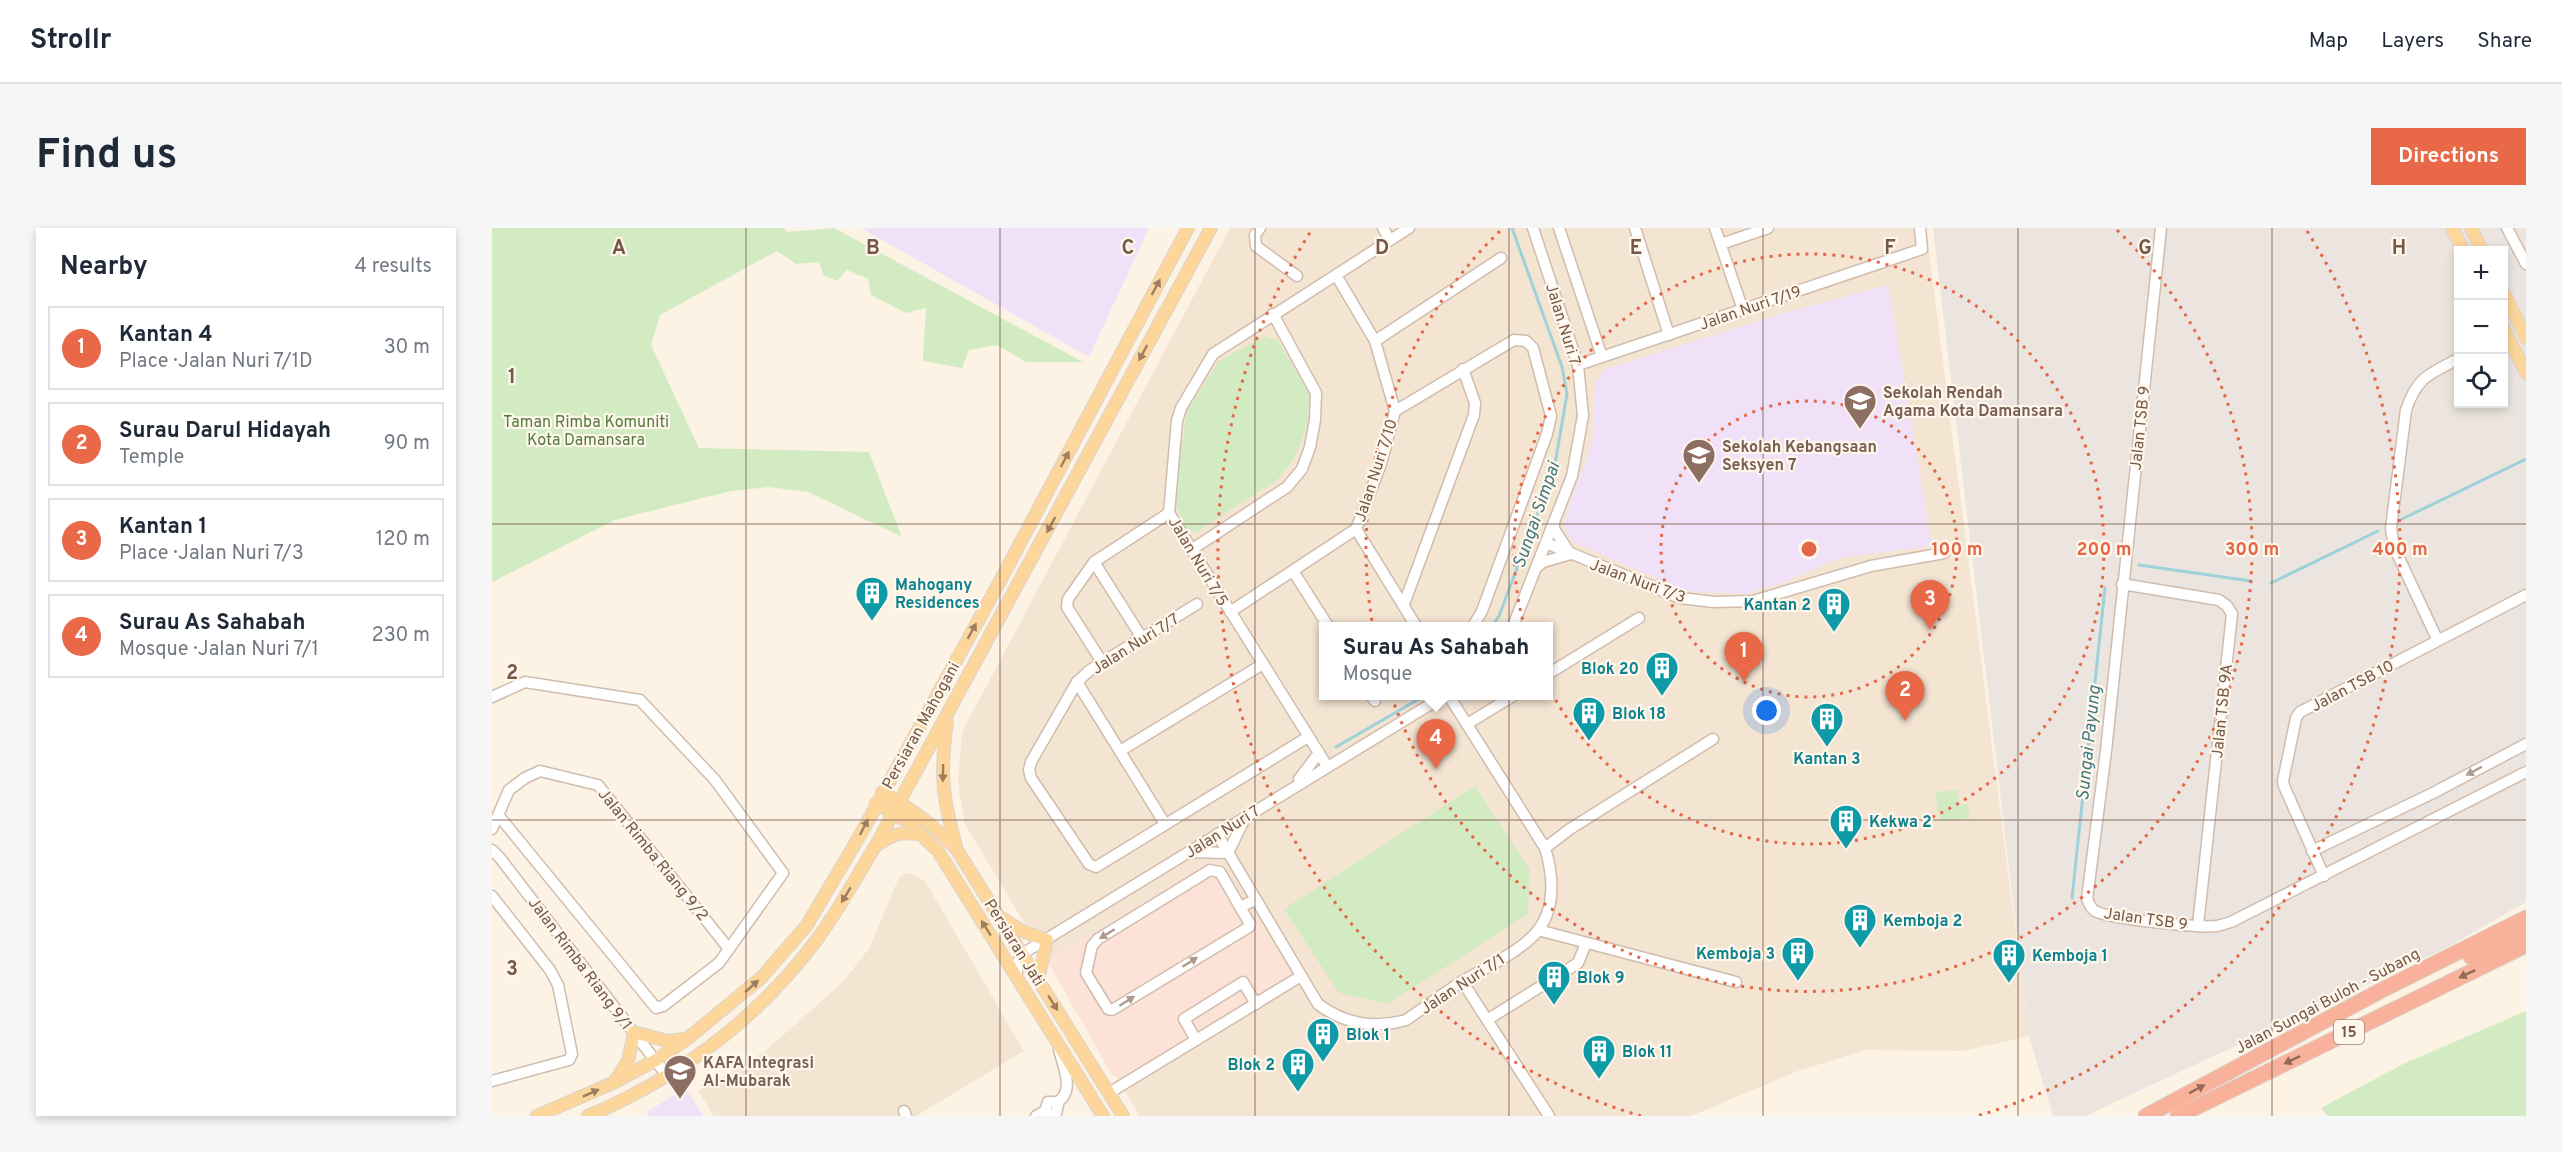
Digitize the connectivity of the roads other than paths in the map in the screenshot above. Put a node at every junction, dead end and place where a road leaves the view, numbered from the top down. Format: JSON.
{"nodes":[{"id":1,"x":1188,"y":228,"type":"edge"},
{"id":2,"x":1211,"y":228,"type":"edge"},
{"id":3,"x":1260,"y":228,"type":"edge"},
{"id":4,"x":1383,"y":228,"type":"edge"},
{"id":5,"x":1409,"y":228,"type":"edge"},
{"id":6,"x":1533,"y":228,"type":"edge"},
{"id":7,"x":1559,"y":228,"type":"edge"},
{"id":8,"x":1635,"y":228,"type":"edge"},
{"id":9,"x":1715,"y":228,"type":"edge"},
{"id":10,"x":1768,"y":228,"type":"edge"},
{"id":11,"x":1920,"y":228,"type":"edge"},
{"id":12,"x":2162,"y":228,"type":"edge"},
{"id":13,"x":2452,"y":228,"type":"edge"},
{"id":14,"x":2471,"y":228,"type":"edge"},
{"id":15,"x":2507,"y":228,"type":"edge"},
{"id":16,"x":1390,"y":240,"type":"junction"},
{"id":17,"x":1721,"y":244,"type":"junction"},
{"id":18,"x":2461,"y":246,"type":"edge"},
{"id":19,"x":2480,"y":246,"type":"edge"},
{"id":20,"x":1501,"y":258,"type":"dead end"},
{"id":21,"x":2526,"y":264,"type":"edge"},
{"id":22,"x":1336,"y":275,"type":"junction"},
{"id":23,"x":1297,"y":276,"type":"dead end"},
{"id":24,"x":2507,"y":300,"type":"edge"},
{"id":25,"x":1743,"y":310,"type":"junction"},
{"id":26,"x":1273,"y":314,"type":"junction"},
{"id":27,"x":2523,"y":332,"type":"edge"},
{"id":28,"x":2508,"y":333,"type":"edge"},
{"id":29,"x":1669,"y":335,"type":"junction"},
{"id":30,"x":1375,"y":340,"type":"junction"},
{"id":31,"x":2508,"y":340,"type":"edge"},
{"id":32,"x":1602,"y":357,"type":"junction"},
{"id":33,"x":2454,"y":361,"type":"edge"},
{"id":34,"x":1578,"y":365,"type":"junction"},
{"id":35,"x":1463,"y":369,"type":"junction"},
{"id":36,"x":2526,"y":373,"type":"edge"},
{"id":37,"x":1395,"y":411,"type":"junction"},
{"id":38,"x":1169,"y":513,"type":"junction"},
{"id":39,"x":1554,"y":521,"type":"junction"},
{"id":40,"x":1356,"y":529,"type":"junction"},
{"id":41,"x":1546,"y":543,"type":"junction"},
{"id":42,"x":1191,"y":550,"type":"junction"},
{"id":43,"x":1944,"y":553,"type":"dead end"},
{"id":44,"x":1571,"y":554,"type":"junction"},
{"id":45,"x":1094,"y":562,"type":"junction"},
{"id":46,"x":1536,"y":569,"type":"junction"},
{"id":47,"x":1293,"y":571,"type":"junction"},
{"id":48,"x":2122,"y":584,"type":"junction"},
{"id":49,"x":2526,"y":595,"type":"edge"},
{"id":50,"x":1197,"y":604,"type":"dead end"},
{"id":51,"x":1404,"y":604,"type":"junction"},
{"id":52,"x":1230,"y":612,"type":"junction"},
{"id":53,"x":1639,"y":618,"type":"dead end"},
{"id":54,"x":1325,"y":622,"type":"edge"},
{"id":55,"x":1413,"y":622,"type":"edge"},
{"id":56,"x":1476,"y":622,"type":"edge"},
{"id":57,"x":1515,"y":622,"type":"edge"},
{"id":58,"x":1142,"y":638,"type":"junction"},
{"id":59,"x":2437,"y":639,"type":"junction"},
{"id":60,"x":1102,"y":662,"type":"junction"},
{"id":61,"x":1263,"y":664,"type":"junction"},
{"id":62,"x":1553,"y":671,"type":"edge"},
{"id":63,"x":1077,"y":682,"type":"junction"},
{"id":64,"x":492,"y":697,"type":"edge"},
{"id":65,"x":1438,"y":700,"type":"edge"},
{"id":66,"x":1452,"y":700,"type":"edge"},
{"id":67,"x":1459,"y":700,"type":"edge"},
{"id":68,"x":1506,"y":700,"type":"edge"},
{"id":69,"x":1426,"y":708,"type":"junction"},
{"id":70,"x":1458,"y":710,"type":"junction"},
{"id":71,"x":948,"y":714,"type":"junction"},
{"id":72,"x":1467,"y":723,"type":"junction"},
{"id":73,"x":1308,"y":737,"type":"junction"},
{"id":74,"x":1713,"y":740,"type":"dead end"},
{"id":75,"x":2526,"y":744,"type":"edge"},
{"id":76,"x":1120,"y":751,"type":"junction"},
{"id":77,"x":1349,"y":752,"type":"junction"},
{"id":78,"x":1319,"y":753,"type":"junction"},
{"id":79,"x":1327,"y":766,"type":"junction"},
{"id":80,"x":2526,"y":772,"type":"edge"},
{"id":81,"x":1291,"y":788,"type":"junction"},
{"id":82,"x":879,"y":798,"type":"junction"},
{"id":83,"x":896,"y":808,"type":"junction"},
{"id":84,"x":499,"y":816,"type":"junction"},
{"id":85,"x":1247,"y":816,"type":"junction"},
{"id":86,"x":1165,"y":824,"type":"junction"},
{"id":87,"x":492,"y":829,"type":"edge"},
{"id":88,"x":1217,"y":834,"type":"junction"},
{"id":89,"x":923,"y":835,"type":"junction"},
{"id":90,"x":876,"y":845,"type":"junction"},
{"id":91,"x":1545,"y":848,"type":"junction"},
{"id":92,"x":492,"y":850,"type":"edge"},
{"id":93,"x":957,"y":850,"type":"junction"},
{"id":94,"x":2312,"y":851,"type":"junction"},
{"id":95,"x":1188,"y":852,"type":"junction"},
{"id":96,"x":1228,"y":853,"type":"junction"},
{"id":97,"x":2324,"y":876,"type":"junction"},
{"id":98,"x":492,"y":896,"type":"edge"},
{"id":99,"x":1255,"y":900,"type":"junction"},
{"id":100,"x":1240,"y":907,"type":"junction"},
{"id":101,"x":999,"y":917,"type":"junction"},
{"id":102,"x":2526,"y":918,"type":"edge"},
{"id":103,"x":2198,"y":926,"type":"junction"},
{"id":104,"x":1538,"y":930,"type":"junction"},
{"id":105,"x":2526,"y":932,"type":"edge"},
{"id":106,"x":1047,"y":940,"type":"junction"},
{"id":107,"x":1586,"y":943,"type":"junction"},
{"id":108,"x":2526,"y":945,"type":"edge"},
{"id":109,"x":729,"y":949,"type":"junction"},
{"id":110,"x":1022,"y":954,"type":"junction"},
{"id":111,"x":1301,"y":976,"type":"junction"},
{"id":112,"x":1017,"y":978,"type":"junction"},
{"id":113,"x":1038,"y":980,"type":"junction"},
{"id":114,"x":1462,"y":981,"type":"junction"},
{"id":115,"x":1736,"y":982,"type":"dead end"},
{"id":116,"x":1256,"y":1004,"type":"junction"},
{"id":117,"x":1487,"y":1020,"type":"junction"},
{"id":118,"x":634,"y":1032,"type":"junction"},
{"id":119,"x":2305,"y":1032,"type":"junction"},
{"id":120,"x":687,"y":1039,"type":"junction"},
{"id":121,"x":1196,"y":1040,"type":"junction"},
{"id":122,"x":1057,"y":1042,"type":"junction"},
{"id":123,"x":656,"y":1060,"type":"junction"},
{"id":124,"x":668,"y":1077,"type":"junction"},
{"id":125,"x":492,"y":1082,"type":"edge"},
{"id":126,"x":615,"y":1082,"type":"junction"},
{"id":127,"x":1109,"y":1093,"type":"junction"},
{"id":128,"x":1041,"y":1113,"type":"edge"},
{"id":129,"x":1102,"y":1115,"type":"edge"},
{"id":130,"x":537,"y":1116,"type":"edge"},
{"id":131,"x":588,"y":1116,"type":"edge"},
{"id":132,"x":1123,"y":1116,"type":"edge"},
{"id":133,"x":1549,"y":1116,"type":"edge"},
{"id":134,"x":2146,"y":1116,"type":"edge"},
{"id":135,"x":2178,"y":1116,"type":"edge"}],
"edges":[{"from":82,"to":1,"type":"main road","name":"Persiaran Mahogani","one_way":true},
{"from":2,"to":71,"type":"main road","name":"Persiaran Mahogani","one_way":true},
{"from":3,"to":23,"type":"street"},
{"from":4,"to":16,"type":"street"},
{"from":5,"to":16,"type":"street","name":"Jalan Nuri 7/5"},
{"from":6,"to":34,"type":"street","name":"Jalan Nuri 7"},
{"from":7,"to":32,"type":"street"},
{"from":8,"to":29,"type":"street"},
{"from":9,"to":17,"type":"street"},
{"from":10,"to":17,"type":"street"},
{"from":11,"to":25,"type":"street","name":"Jalan Nuri 7/19"},
{"from":12,"to":48,"type":"street","name":"Jalan TSB 9"},
{"from":13,"to":18,"type":"main road"},
{"from":14,"to":19,"type":"main road"},
{"from":15,"to":21,"type":"street"},
{"from":16,"to":22,"type":"street","name":"Jalan Nuri 7/5"},
{"from":17,"to":25,"type":"street"},
{"from":20,"to":30,"type":"street"},
{"from":22,"to":26,"type":"street","name":"Jalan Nuri 7/5"},
{"from":22,"to":30,"type":"street","name":"Jalan Nuri 7/10"},
{"from":24,"to":27,"type":"main road"},
{"from":25,"to":29,"type":"street","name":"Jalan Nuri 7/19"},
{"from":26,"to":38,"type":"street","name":"Jalan Nuri 7/5"},
{"from":26,"to":42,"type":"street"},
{"from":27,"to":28,"type":"street"},
{"from":29,"to":32,"type":"street","name":"Jalan Nuri 7/19"},
{"from":30,"to":37,"type":"street","name":"Jalan Nuri 7/10"},
{"from":31,"to":36,"type":"main road"},
{"from":32,"to":34,"type":"street","name":"Jalan Nuri 7/19"},
{"from":33,"to":59,"type":"street"},
{"from":34,"to":39,"type":"street","name":"Jalan Nuri 7"},
{"from":35,"to":37,"type":"street"},
{"from":35,"to":51,"type":"street"},
{"from":35,"to":56,"type":"street"},
{"from":37,"to":40,"type":"street","name":"Jalan Nuri 7/10"},
{"from":38,"to":42,"type":"street","name":"Jalan Nuri 7/5"},
{"from":38,"to":45,"type":"street"},
{"from":39,"to":41,"type":"street","name":"Jalan Nuri 7"},
{"from":39,"to":44,"type":"street"},
{"from":40,"to":47,"type":"street","name":"Jalan Nuri 7/10"},
{"from":40,"to":51,"type":"street"},
{"from":41,"to":44,"type":"street","name":"Jalan Nuri 7/3"},
{"from":41,"to":46,"type":"street","name":"Jalan Nuri 7"},
{"from":42,"to":52,"type":"street","name":"Jalan Nuri 7/5"},
{"from":43,"to":44,"type":"street","name":"Jalan Nuri 7/3"},
{"from":44,"to":46,"type":"street"},
{"from":45,"to":58,"type":"street"},
{"from":45,"to":60,"type":"street"},
{"from":46,"to":57,"type":"street","name":"Jalan Nuri 7"},
{"from":47,"to":52,"type":"street","name":"Jalan Nuri 7/10"},
{"from":47,"to":54,"type":"street"},
{"from":48,"to":103,"type":"street","name":"Jalan TSB 9A"},
{"from":48,"to":103,"type":"street","name":"Jalan TSB 9"},
{"from":49,"to":59,"type":"street","name":"Jalan TSB 10"},
{"from":50,"to":58,"type":"street","name":"Jalan Nuri 7/7"},
{"from":51,"to":55,"type":"street"},
{"from":52,"to":61,"type":"street","name":"Jalan Nuri 7/5"},
{"from":53,"to":62,"type":"street"},
{"from":58,"to":60,"type":"street","name":"Jalan Nuri 7/7"},
{"from":59,"to":94,"type":"street","name":"Jalan TSB 10"},
{"from":60,"to":63,"type":"street","name":"Jalan Nuri 7/7"},
{"from":61,"to":73,"type":"street","name":"Jalan Nuri 7/5"},
{"from":61,"to":76,"type":"street"},
{"from":63,"to":76,"type":"street"},
{"from":63,"to":86,"type":"street","name":"Jalan Nuri 7/7"},
{"from":64,"to":109,"type":"street"},
{"from":65,"to":69,"type":"street","name":"Jalan Nuri 7"},
{"from":66,"to":70,"type":"street","name":"Jalan Nuri 7/1"},
{"from":67,"to":70,"type":"street"},
{"from":68,"to":72,"type":"street"},
{"from":69,"to":70,"type":"street"},
{"from":69,"to":77,"type":"street","name":"Jalan Nuri 7"},
{"from":70,"to":72,"type":"street","name":"Jalan Nuri 7/1"},
{"from":71,"to":83,"type":"main road","name":"Persiaran Mahogani"},
{"from":71,"to":93,"type":"main road","one_way":true},
{"from":72,"to":91,"type":"street","name":"Jalan Nuri 7/1"},
{"from":73,"to":78,"type":"street","name":"Jalan Nuri 7/5"},
{"from":73,"to":86,"type":"street"},
{"from":74,"to":91,"type":"street"},
{"from":75,"to":94,"type":"street","one_way":true},
{"from":76,"to":86,"type":"street"},
{"from":77,"to":78,"type":"street"},
{"from":77,"to":79,"type":"street","name":"Jalan Nuri 7"},
{"from":78,"to":79,"type":"street","name":"Jalan Nuri 7/5"},
{"from":78,"to":81,"type":"street"},
{"from":79,"to":81,"type":"street","name":"Jalan Nuri 7"},
{"from":80,"to":97,"type":"street","name":"Jalan TSB 9"},
{"from":81,"to":85,"type":"street","name":"Jalan Nuri 7"},
{"from":82,"to":83,"type":"main road","name":"Persiaran Jati"},
{"from":120,"to":82,"type":"main road","name":"Persiaran Mahogani","one_way":true},
{"from":83,"to":89,"type":"main road","name":"Persiaran Jati"},
{"from":83,"to":90,"type":"main road","name":"Persiaran Mahogani"},
{"from":83,"to":93,"type":"main road","name":"Persiaran Jati"},
{"from":84,"to":87,"type":"street","name":"Jalan Rimba Riang 9/2"},
{"from":84,"to":109,"type":"street","name":"Jalan Rimba Riang 9/2"},
{"from":84,"to":109,"type":"street"},
{"from":85,"to":88,"type":"street","name":"Jalan Nuri 7"},
{"from":85,"to":96,"type":"street"},
{"from":88,"to":95,"type":"street","name":"Jalan Nuri 7"},
{"from":88,"to":96,"type":"street","name":"Jalan Nuri 7/1"},
{"from":89,"to":90,"type":"main road"},
{"from":112,"to":89,"type":"main road","name":"Persiaran Jati","one_way":true},
{"from":90,"to":124,"type":"main road","name":"Persiaran Mahogani","one_way":true},
{"from":91,"to":104,"type":"street","name":"Jalan Nuri 7/1"},
{"from":92,"to":118,"type":"street","name":"Jalan Rimba Riang 9/1"},
{"from":93,"to":101,"type":"main road","name":"Persiaran Jati"},
{"from":94,"to":97,"type":"street","name":"Jalan TSB 10"},
{"from":95,"to":96,"type":"street"},
{"from":95,"to":106,"type":"street","name":"Jalan Nuri 7"},
{"from":96,"to":99,"type":"street","name":"Jalan Nuri 7/1"},
{"from":97,"to":103,"type":"street","name":"Jalan TSB 9"},
{"from":98,"to":125,"type":"street"},
{"from":99,"to":100,"type":"street"},
{"from":99,"to":111,"type":"street","name":"Jalan Nuri 7/1"},
{"from":100,"to":100,"type":"street","one_way":true},
{"from":101,"to":106,"type":"main road"},
{"from":101,"to":110,"type":"main road","name":"Persiaran Jati"},
{"from":102,"to":119,"type":"highway","name":"Jalan Sungai Buloh - Subang","number":"15"},
{"from":104,"to":107,"type":"street"},
{"from":104,"to":114,"type":"street","name":"Jalan Nuri 7/1"},
{"from":105,"to":119,"type":"highway"},
{"from":106,"to":110,"type":"street","name":"Jalan Nuri 7"},
{"from":106,"to":113,"type":"main road"},
{"from":107,"to":115,"type":"street"},
{"from":107,"to":117,"type":"street"},
{"from":108,"to":135,"type":"highway","number":"15","one_way":true},
{"from":110,"to":112,"type":"street"},
{"from":110,"to":113,"type":"main road","name":"Persiaran Jati"},
{"from":111,"to":114,"type":"street","name":"Jalan Nuri 7/1"},
{"from":111,"to":116,"type":"street"},
{"from":112,"to":122,"type":"main road","name":"Persiaran Jati"},
{"from":113,"to":127,"type":"main road","name":"Persiaran Jati","one_way":true},
{"from":114,"to":117,"type":"street"},
{"from":116,"to":121,"type":"street"},
{"from":116,"to":121,"type":"street"},
{"from":117,"to":133,"type":"street"},
{"from":118,"to":120,"type":"main road"},
{"from":118,"to":123,"type":"street","name":"Jalan Rimba Riang 9/1"},
{"from":118,"to":126,"type":"main road"},
{"from":134,"to":119,"type":"highway","name":"Jalan Sungai Buloh - Subang","number":"15","one_way":true},
{"from":120,"to":123,"type":"main road","name":"Persiaran Mahogani"},
{"from":121,"to":127,"type":"street"},
{"from":122,"to":128,"type":"street"},
{"from":122,"to":129,"type":"main road","name":"Persiaran Jati"},
{"from":123,"to":124,"type":"street","name":"Jalan Rimba Riang 9/1"},
{"from":123,"to":126,"type":"main road","name":"Persiaran Mahogani"},
{"from":124,"to":131,"type":"main road","name":"Persiaran Mahogani"},
{"from":130,"to":126,"type":"main road","name":"Persiaran Mahogani","one_way":true},
{"from":127,"to":132,"type":"main road","name":"Persiaran Jati"}]}
